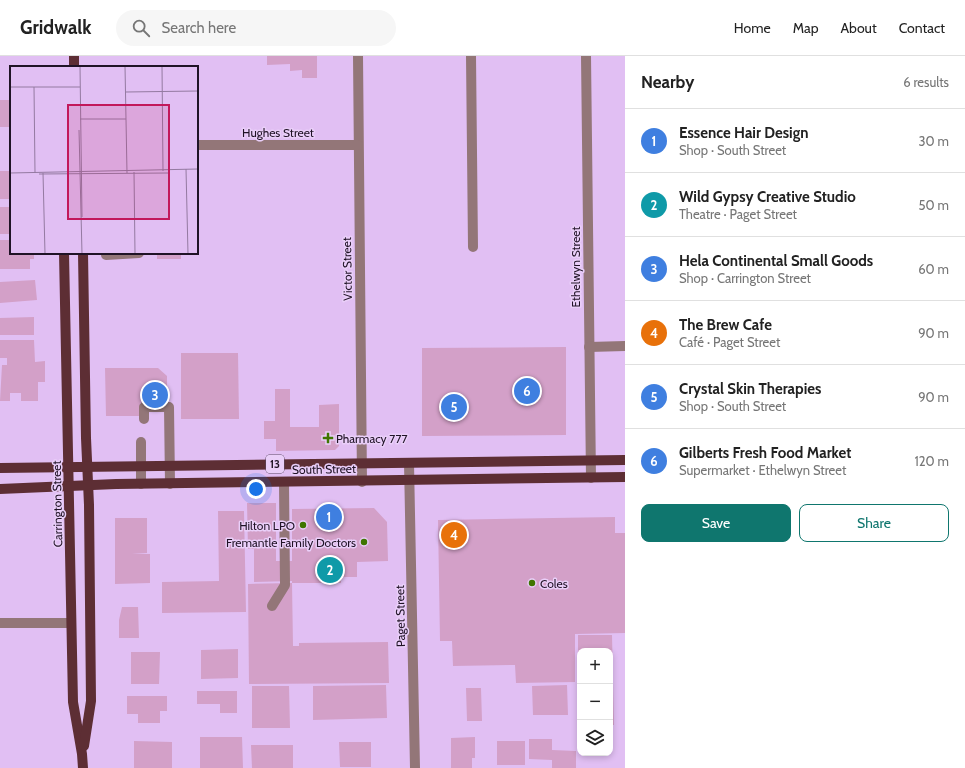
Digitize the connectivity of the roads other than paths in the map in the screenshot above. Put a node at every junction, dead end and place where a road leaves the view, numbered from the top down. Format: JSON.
{"nodes":[{"id":1,"x":358,"y":56,"type":"edge"},
{"id":2,"x":471,"y":56,"type":"edge"},
{"id":3,"x":586,"y":56,"type":"edge"},
{"id":4,"x":198,"y":145,"type":"edge"},
{"id":5,"x":358,"y":145,"type":"junction"},
{"id":6,"x":473,"y":247,"type":"dead end"},
{"id":7,"x":64,"y":254,"type":"edge"},
{"id":8,"x":83,"y":254,"type":"edge"},
{"id":9,"x":106,"y":254,"type":"edge"},
{"id":10,"x":122,"y":254,"type":"edge"},
{"id":11,"x":625,"y":346,"type":"edge"},
{"id":12,"x":589,"y":347,"type":"junction"},
{"id":13,"x":144,"y":418,"type":"dead end"},
{"id":14,"x":141,"y":442,"type":"dead end"},
{"id":15,"x":591,"y":460,"type":"junction"},
{"id":16,"x":625,"y":460,"type":"edge"},
{"id":17,"x":362,"y":463,"type":"junction"},
{"id":18,"x":409,"y":463,"type":"junction"},
{"id":19,"x":169,"y":465,"type":"junction"},
{"id":20,"x":69,"y":466,"type":"junction"},
{"id":21,"x":88,"y":466,"type":"junction"},
{"id":22,"x":141,"y":466,"type":"junction"},
{"id":23,"x":0,"y":468,"type":"edge"},
{"id":24,"x":625,"y":477,"type":"edge"},
{"id":25,"x":591,"y":478,"type":"junction"},
{"id":26,"x":410,"y":481,"type":"junction"},
{"id":27,"x":362,"y":482,"type":"junction"},
{"id":28,"x":284,"y":483,"type":"junction"},
{"id":29,"x":141,"y":484,"type":"junction"},
{"id":30,"x":170,"y":484,"type":"junction"},
{"id":31,"x":89,"y":486,"type":"junction"},
{"id":32,"x":70,"y":487,"type":"junction"},
{"id":33,"x":0,"y":488,"type":"edge"},
{"id":34,"x":272,"y":606,"type":"dead end"},
{"id":35,"x":0,"y":623,"type":"edge"},
{"id":36,"x":71,"y":623,"type":"junction"},
{"id":37,"x":82,"y":754,"type":"junction"},
{"id":38,"x":83,"y":768,"type":"edge"},
{"id":39,"x":415,"y":768,"type":"edge"}],
"edges":[{"from":1,"to":5,"type":"street","name":"Victor Street"},
{"from":2,"to":6,"type":"street"},
{"from":3,"to":12,"type":"street","name":"Ethelwyn Street"},
{"from":4,"to":5,"type":"street","name":"Hughes Street"},
{"from":5,"to":17,"type":"street","name":"Victor Street"},
{"from":7,"to":20,"type":"main road","name":"Carrington Street"},
{"from":8,"to":21,"type":"main road","name":"Carrington Street"},
{"from":9,"to":10,"type":"street"},
{"from":11,"to":12,"type":"street"},
{"from":12,"to":15,"type":"street","name":"Ethelwyn Street"},
{"from":13,"to":19,"type":"street"},
{"from":14,"to":22,"type":"street"},
{"from":15,"to":16,"type":"main road","name":"South Street","number":"13"},
{"from":15,"to":18,"type":"main road","name":"South Street","number":"13"},
{"from":15,"to":25,"type":"street","name":"Ethelwyn Street"},
{"from":17,"to":18,"type":"main road","name":"South Street","number":"13"},
{"from":17,"to":19,"type":"main road","name":"South Street","number":"13"},
{"from":17,"to":27,"type":"street","name":"Victor Street"},
{"from":18,"to":26,"type":"street","name":"Paget Street"},
{"from":19,"to":22,"type":"main road","name":"South Street","number":"13"},
{"from":19,"to":30,"type":"street"},
{"from":20,"to":21,"type":"main road","name":"South Street","number":"13"},
{"from":20,"to":23,"type":"main road","name":"South Street","number":"13"},
{"from":20,"to":32,"type":"main road","name":"Carrington Street"},
{"from":21,"to":22,"type":"main road","name":"South Street","number":"13"},
{"from":21,"to":31,"type":"main road","name":"Carrington Street"},
{"from":22,"to":29,"type":"street"},
{"from":24,"to":25,"type":"main road","name":"South Street","number":"13"},
{"from":25,"to":26,"type":"main road","name":"South Street","number":"13"},
{"from":26,"to":27,"type":"main road","name":"South Street","number":"13"},
{"from":26,"to":39,"type":"street","name":"Paget Street"},
{"from":27,"to":28,"type":"main road","name":"South Street","number":"13"},
{"from":28,"to":30,"type":"main road","name":"South Street","number":"13"},
{"from":28,"to":34,"type":"street"},
{"from":29,"to":30,"type":"main road","name":"South Street","number":"13"},
{"from":29,"to":31,"type":"main road","name":"South Street","number":"13"},
{"from":31,"to":32,"type":"main road","name":"South Street","number":"13"},
{"from":31,"to":37,"type":"main road","name":"Carrington Street"},
{"from":32,"to":33,"type":"main road","name":"South Street","number":"13"},
{"from":32,"to":36,"type":"main road","name":"Carrington Street"},
{"from":35,"to":36,"type":"street"},
{"from":36,"to":37,"type":"main road","name":"Carrington Street"},
{"from":37,"to":38,"type":"main road","name":"Carrington Street"}]}
